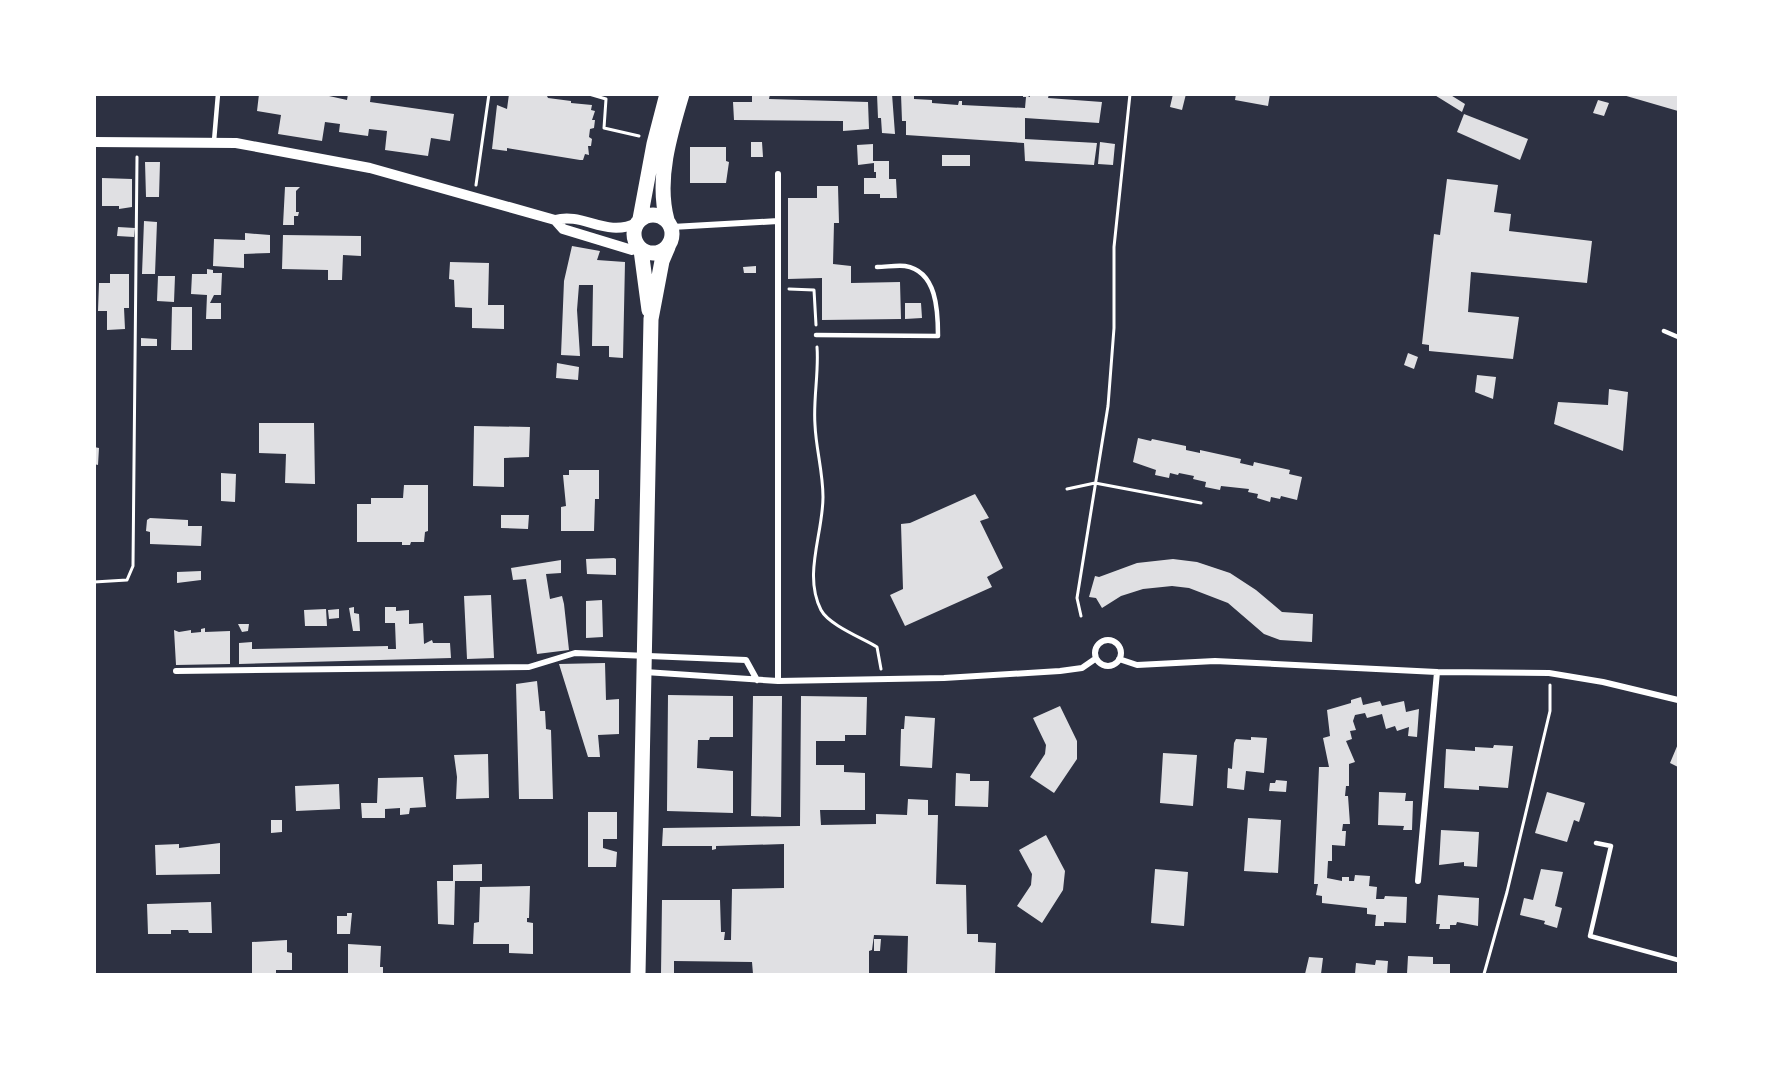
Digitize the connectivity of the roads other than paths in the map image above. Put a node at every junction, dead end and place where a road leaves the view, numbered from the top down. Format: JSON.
{"nodes":[{"id":1,"x":218,"y":94,"type":"edge"},
{"id":2,"x":668,"y":94,"type":"edge"},
{"id":3,"x":682,"y":94,"type":"edge"},
{"id":4,"x":214,"y":141,"type":"junction"},
{"id":5,"x":94,"y":142,"type":"edge"},
{"id":6,"x":778,"y":174,"type":"dead end"},
{"id":7,"x":555,"y":220,"type":"junction"},
{"id":8,"x":639,"y":221,"type":"junction"},
{"id":9,"x":778,"y":221,"type":"junction"},
{"id":10,"x":669,"y":224,"type":"junction"},
{"id":11,"x":668,"y":247,"type":"junction"},
{"id":12,"x":640,"y":248,"type":"junction"},
{"id":13,"x":877,"y":267,"type":"dead end"},
{"id":14,"x":651,"y":319,"type":"junction"},
{"id":15,"x":1664,"y":332,"type":"dead end"},
{"id":16,"x":816,"y":335,"type":"road end"},
{"id":17,"x":1678,"y":337,"type":"edge"},
{"id":18,"x":645,"y":654,"type":"junction"},
{"id":19,"x":1095,"y":659,"type":"junction"},
{"id":20,"x":1119,"y":659,"type":"junction"},
{"id":21,"x":176,"y":671,"type":"dead end"},
{"id":22,"x":645,"y":672,"type":"junction"},
{"id":23,"x":1437,"y":672,"type":"junction"},
{"id":24,"x":757,"y":680,"type":"junction"},
{"id":25,"x":778,"y":681,"type":"junction"},
{"id":26,"x":1678,"y":700,"type":"edge"},
{"id":27,"x":1596,"y":843,"type":"dead end"},
{"id":28,"x":1419,"y":880,"type":"dead end"},
{"id":29,"x":1678,"y":960,"type":"edge"},
{"id":30,"x":638,"y":975,"type":"edge"}],
"edges":[{"from":1,"to":4,"type":"lane"},
{"from":2,"to":8,"type":"main road"},
{"from":3,"to":10,"type":"main road"},
{"from":4,"to":5,"type":"street"},
{"from":4,"to":7,"type":"street"},
{"from":6,"to":9,"type":"street"},
{"from":7,"to":8,"type":"street"},
{"from":7,"to":12,"type":"street"},
{"from":8,"to":10,"type":"main road"},
{"from":8,"to":12,"type":"main road"},
{"from":9,"to":10,"type":"street"},
{"from":9,"to":25,"type":"street"},
{"from":10,"to":11,"type":"main road"},
{"from":11,"to":12,"type":"main road"},
{"from":11,"to":14,"type":"main road"},
{"from":12,"to":14,"type":"main road"},
{"from":13,"to":16,"type":"lane"},
{"from":14,"to":18,"type":"main road"},
{"from":15,"to":17,"type":"lane"},
{"from":18,"to":21,"type":"street"},
{"from":18,"to":22,"type":"main road"},
{"from":18,"to":24,"type":"street"},
{"from":19,"to":20,"type":"street"},
{"from":19,"to":20,"type":"street"},
{"from":19,"to":25,"type":"street"},
{"from":20,"to":23,"type":"street"},
{"from":22,"to":24,"type":"street"},
{"from":22,"to":30,"type":"main road"},
{"from":23,"to":26,"type":"street"},
{"from":23,"to":28,"type":"street"},
{"from":24,"to":25,"type":"street"},
{"from":27,"to":29,"type":"lane"}]}
